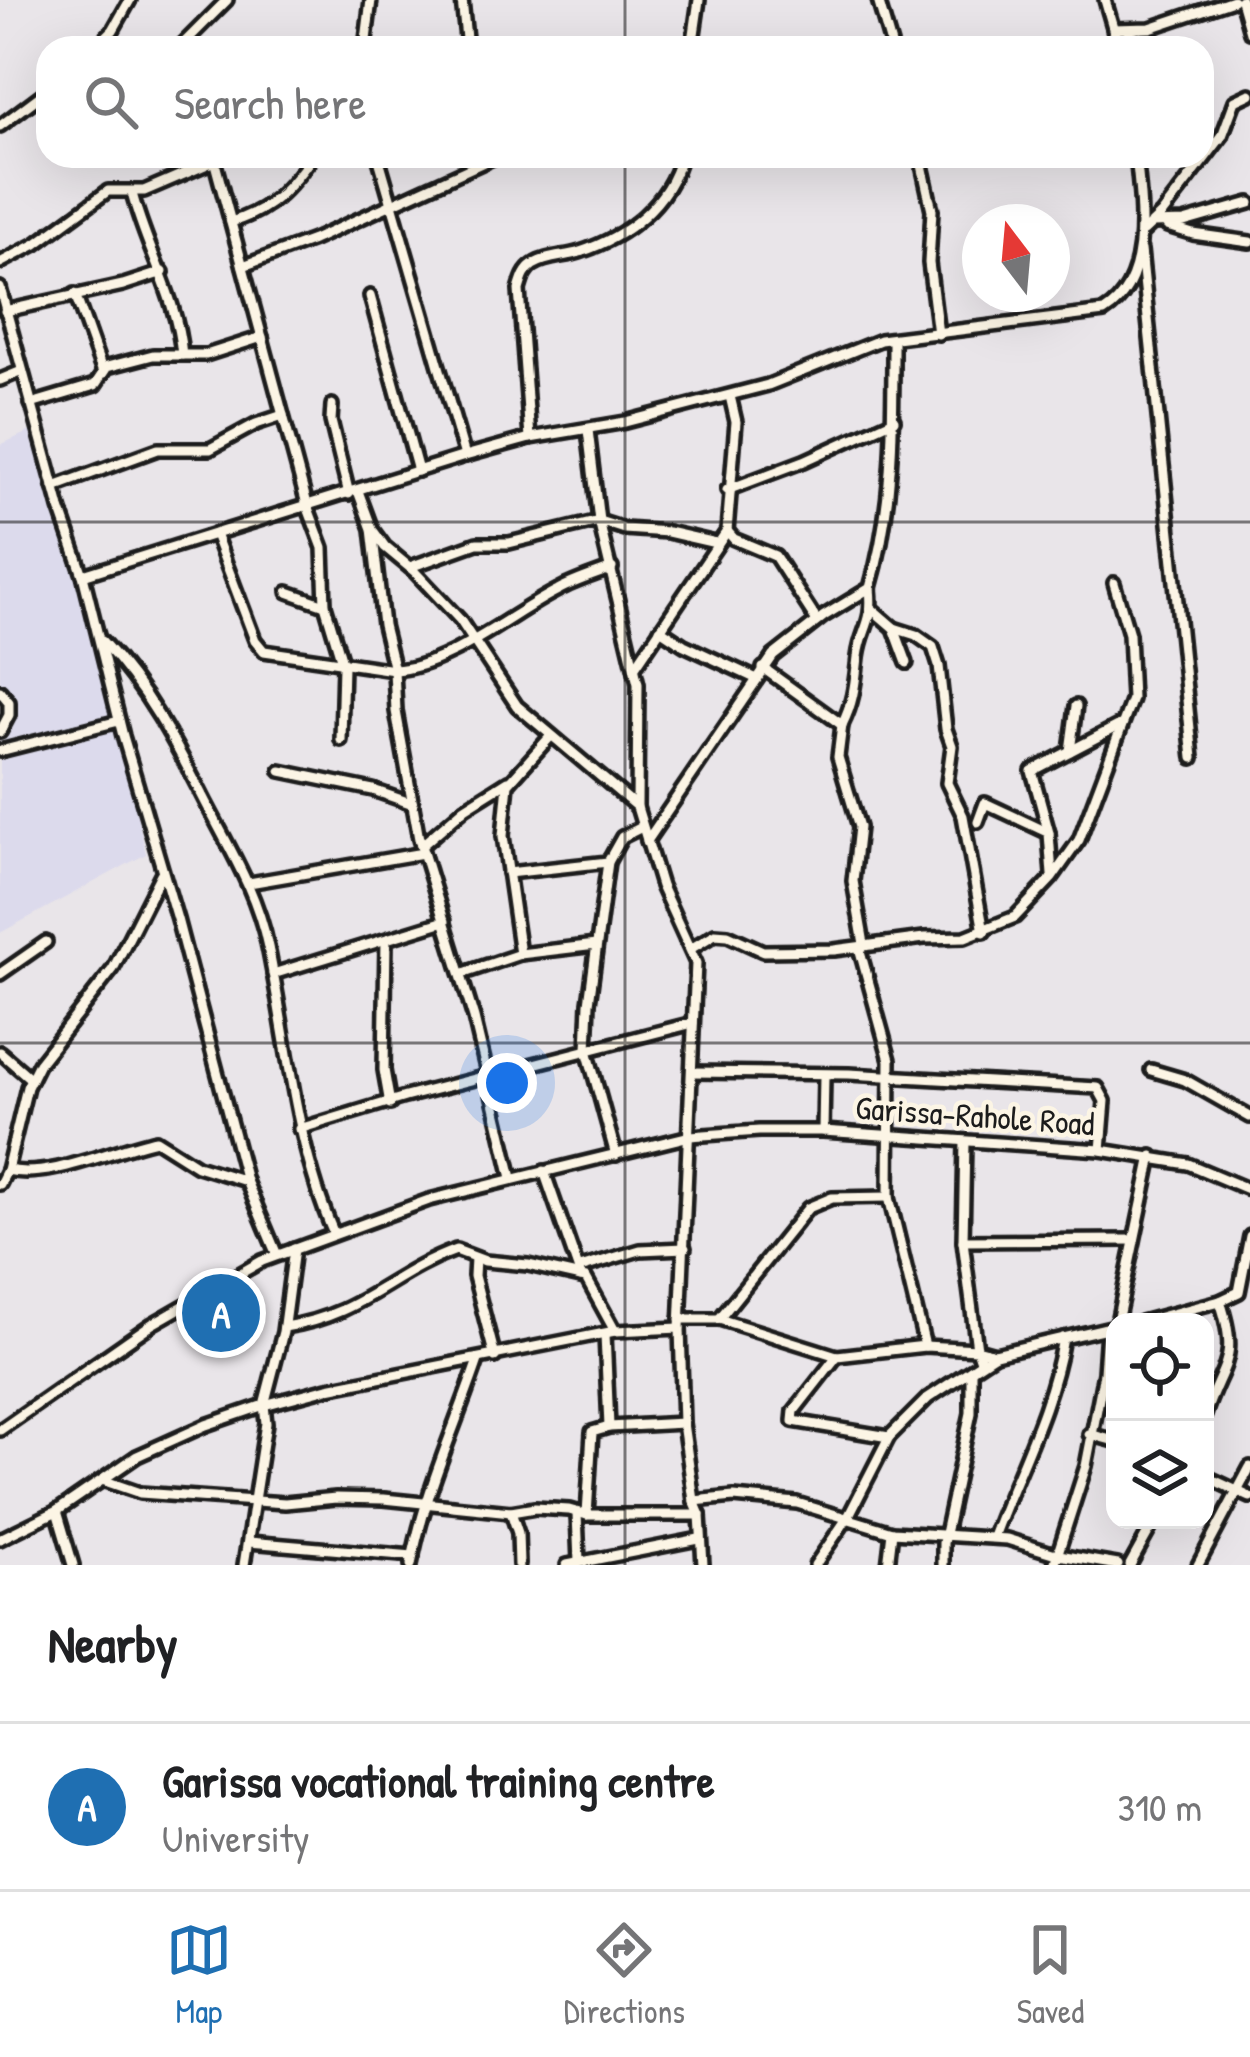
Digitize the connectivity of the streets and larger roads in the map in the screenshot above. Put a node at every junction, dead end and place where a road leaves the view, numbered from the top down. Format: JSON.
{"nodes":[{"id":1,"x":130,"y":0,"type":"edge"},
{"id":2,"x":227,"y":0,"type":"edge"},
{"id":3,"x":370,"y":0,"type":"edge"},
{"id":4,"x":462,"y":0,"type":"edge"},
{"id":5,"x":699,"y":0,"type":"edge"},
{"id":6,"x":878,"y":0,"type":"edge"},
{"id":7,"x":1106,"y":0,"type":"edge"},
{"id":8,"x":1237,"y":0,"type":"edge"},
{"id":9,"x":1114,"y":29,"type":"junction"},
{"id":10,"x":1250,"y":29,"type":"edge"},
{"id":11,"x":107,"y":36,"type":"edge"},
{"id":12,"x":191,"y":36,"type":"edge"},
{"id":13,"x":366,"y":36,"type":"edge"},
{"id":14,"x":465,"y":36,"type":"edge"},
{"id":15,"x":694,"y":36,"type":"edge"},
{"id":16,"x":888,"y":36,"type":"edge"},
{"id":17,"x":1116,"y":36,"type":"edge"},
{"id":18,"x":1250,"y":94,"type":"edge"},
{"id":19,"x":36,"y":99,"type":"edge"},
{"id":20,"x":0,"y":126,"type":"edge"},
{"id":21,"x":1214,"y":146,"type":"edge"},
{"id":22,"x":190,"y":168,"type":"edge"},
{"id":23,"x":216,"y":168,"type":"edge"},
{"id":24,"x":304,"y":168,"type":"edge"},
{"id":25,"x":382,"y":168,"type":"edge"},
{"id":26,"x":470,"y":168,"type":"edge"},
{"id":27,"x":678,"y":168,"type":"edge"},
{"id":28,"x":923,"y":168,"type":"edge"},
{"id":29,"x":1139,"y":168,"type":"edge"},
{"id":30,"x":1197,"y":168,"type":"edge"},
{"id":31,"x":132,"y":193,"type":"junction"},
{"id":32,"x":394,"y":201,"type":"junction"},
{"id":33,"x":1250,"y":202,"type":"edge"},
{"id":34,"x":231,"y":222,"type":"junction"},
{"id":35,"x":1153,"y":226,"type":"junction"},
{"id":36,"x":1250,"y":242,"type":"edge"},
{"id":37,"x":1141,"y":245,"type":"junction"},
{"id":38,"x":0,"y":263,"type":"edge"},
{"id":39,"x":243,"y":266,"type":"junction"},
{"id":40,"x":163,"y":272,"type":"junction"},
{"id":41,"x":0,"y":288,"type":"edge"},
{"id":42,"x":75,"y":294,"type":"junction"},
{"id":43,"x":370,"y":296,"type":"dead end"},
{"id":44,"x":3,"y":311,"type":"edge"},
{"id":45,"x":938,"y":334,"type":"junction"},
{"id":46,"x":262,"y":337,"type":"junction"},
{"id":47,"x":892,"y":339,"type":"junction"},
{"id":48,"x":182,"y":356,"type":"junction"},
{"id":49,"x":22,"y":370,"type":"junction"},
{"id":50,"x":102,"y":370,"type":"junction"},
{"id":51,"x":0,"y":380,"type":"edge"},
{"id":52,"x":730,"y":396,"type":"junction"},
{"id":53,"x":31,"y":404,"type":"junction"},
{"id":54,"x":332,"y":405,"type":"dead end"},
{"id":55,"x":283,"y":415,"type":"junction"},
{"id":56,"x":894,"y":420,"type":"junction"},
{"id":57,"x":588,"y":430,"type":"junction"},
{"id":58,"x":530,"y":438,"type":"junction"},
{"id":59,"x":465,"y":456,"type":"junction"},
{"id":60,"x":418,"y":472,"type":"junction"},
{"id":61,"x":54,"y":487,"type":"junction"},
{"id":62,"x":728,"y":490,"type":"junction"},
{"id":63,"x":354,"y":493,"type":"junction"},
{"id":64,"x":308,"y":508,"type":"junction"},
{"id":65,"x":599,"y":521,"type":"junction"},
{"id":66,"x":372,"y":529,"type":"junction"},
{"id":67,"x":727,"y":531,"type":"junction"},
{"id":68,"x":215,"y":534,"type":"junction"},
{"id":69,"x":716,"y":543,"type":"junction"},
{"id":70,"x":410,"y":567,"type":"junction"},
{"id":71,"x":612,"y":568,"type":"junction"},
{"id":72,"x":83,"y":575,"type":"junction"},
{"id":73,"x":1114,"y":583,"type":"dead end"},
{"id":74,"x":870,"y":588,"type":"junction"},
{"id":75,"x":288,"y":592,"type":"dead end"},
{"id":76,"x":325,"y":605,"type":"junction"},
{"id":77,"x":872,"y":609,"type":"junction"},
{"id":78,"x":817,"y":621,"type":"junction"},
{"id":79,"x":894,"y":628,"type":"junction"},
{"id":80,"x":660,"y":629,"type":"junction"},
{"id":81,"x":98,"y":637,"type":"junction"},
{"id":82,"x":476,"y":640,"type":"junction"},
{"id":83,"x":907,"y":663,"type":"dead end"},
{"id":84,"x":343,"y":665,"type":"junction"},
{"id":85,"x":635,"y":667,"type":"junction"},
{"id":86,"x":394,"y":670,"type":"junction"},
{"id":87,"x":760,"y":674,"type":"junction"},
{"id":88,"x":0,"y":691,"type":"edge"},
{"id":89,"x":1076,"y":706,"type":"dead end"},
{"id":90,"x":119,"y":721,"type":"junction"},
{"id":91,"x":842,"y":724,"type":"junction"},
{"id":92,"x":1120,"y":725,"type":"junction"},
{"id":93,"x":0,"y":731,"type":"edge"},
{"id":94,"x":550,"y":737,"type":"junction"},
{"id":95,"x":341,"y":740,"type":"dead end"},
{"id":96,"x":0,"y":751,"type":"edge"},
{"id":97,"x":1070,"y":752,"type":"junction"},
{"id":98,"x":1193,"y":758,"type":"dead end"},
{"id":99,"x":281,"y":771,"type":"dead end"},
{"id":100,"x":508,"y":780,"type":"junction"},
{"id":101,"x":412,"y":804,"type":"junction"},
{"id":102,"x":638,"y":807,"type":"junction"},
{"id":103,"x":978,"y":822,"type":"dead end"},
{"id":104,"x":642,"y":827,"type":"junction"},
{"id":105,"x":1049,"y":833,"type":"junction"},
{"id":106,"x":647,"y":841,"type":"junction"},
{"id":107,"x":422,"y":849,"type":"junction"},
{"id":108,"x":608,"y":862,"type":"junction"},
{"id":109,"x":162,"y":873,"type":"junction"},
{"id":110,"x":508,"y":873,"type":"junction"},
{"id":111,"x":1052,"y":878,"type":"junction"},
{"id":112,"x":249,"y":883,"type":"junction"},
{"id":113,"x":445,"y":921,"type":"junction"},
{"id":114,"x":984,"y":932,"type":"junction"},
{"id":115,"x":386,"y":940,"type":"junction"},
{"id":116,"x":46,"y":942,"type":"dead end"},
{"id":117,"x":864,"y":944,"type":"junction"},
{"id":118,"x":596,"y":945,"type":"junction"},
{"id":119,"x":692,"y":948,"type":"junction"},
{"id":120,"x":520,"y":954,"type":"junction"},
{"id":121,"x":0,"y":974,"type":"edge"},
{"id":122,"x":273,"y":974,"type":"junction"},
{"id":123,"x":461,"y":974,"type":"junction"},
{"id":124,"x":693,"y":1023,"type":"junction"},
{"id":125,"x":587,"y":1050,"type":"junction"},
{"id":126,"x":0,"y":1052,"type":"edge"},
{"id":127,"x":1151,"y":1070,"type":"dead end"},
{"id":128,"x":692,"y":1072,"type":"junction"},
{"id":129,"x":824,"y":1076,"type":"junction"},
{"id":130,"x":487,"y":1078,"type":"junction"},
{"id":131,"x":889,"y":1078,"type":"junction"},
{"id":132,"x":31,"y":1079,"type":"junction"},
{"id":133,"x":390,"y":1104,"type":"junction"},
{"id":134,"x":1250,"y":1118,"type":"edge"},
{"id":135,"x":299,"y":1129,"type":"junction"},
{"id":136,"x":823,"y":1131,"type":"junction"},
{"id":137,"x":690,"y":1136,"type":"junction"},
{"id":138,"x":888,"y":1136,"type":"junction"},
{"id":139,"x":965,"y":1142,"type":"junction"},
{"id":140,"x":1101,"y":1150,"type":"junction"},
{"id":141,"x":616,"y":1154,"type":"junction"},
{"id":142,"x":1152,"y":1156,"type":"junction"},
{"id":143,"x":7,"y":1170,"type":"junction"},
{"id":144,"x":544,"y":1171,"type":"junction"},
{"id":145,"x":512,"y":1178,"type":"junction"},
{"id":146,"x":246,"y":1181,"type":"junction"},
{"id":147,"x":0,"y":1184,"type":"edge"},
{"id":148,"x":1250,"y":1190,"type":"edge"},
{"id":149,"x":889,"y":1197,"type":"junction"},
{"id":150,"x":334,"y":1234,"type":"junction"},
{"id":151,"x":1250,"y":1236,"type":"edge"},
{"id":152,"x":1134,"y":1240,"type":"junction"},
{"id":153,"x":963,"y":1241,"type":"junction"},
{"id":154,"x":685,"y":1248,"type":"junction"},
{"id":155,"x":294,"y":1249,"type":"junction"},
{"id":156,"x":277,"y":1255,"type":"junction"},
{"id":157,"x":475,"y":1258,"type":"junction"},
{"id":158,"x":580,"y":1273,"type":"junction"},
{"id":159,"x":1220,"y":1301,"type":"junction"},
{"id":160,"x":1116,"y":1313,"type":"edge"},
{"id":161,"x":1175,"y":1313,"type":"edge"},
{"id":162,"x":719,"y":1319,"type":"junction"},
{"id":163,"x":680,"y":1323,"type":"junction"},
{"id":164,"x":284,"y":1327,"type":"junction"},
{"id":165,"x":1106,"y":1328,"type":"edge"},
{"id":166,"x":610,"y":1333,"type":"junction"},
{"id":167,"x":1063,"y":1338,"type":"junction"},
{"id":168,"x":925,"y":1346,"type":"junction"},
{"id":169,"x":976,"y":1349,"type":"junction"},
{"id":170,"x":994,"y":1354,"type":"junction"},
{"id":171,"x":837,"y":1356,"type":"junction"},
{"id":172,"x":495,"y":1357,"type":"junction"},
{"id":173,"x":478,"y":1360,"type":"junction"},
{"id":174,"x":981,"y":1361,"type":"junction"},
{"id":175,"x":1106,"y":1363,"type":"edge"},
{"id":176,"x":971,"y":1370,"type":"junction"},
{"id":177,"x":1214,"y":1389,"type":"edge"},
{"id":178,"x":264,"y":1405,"type":"junction"},
{"id":179,"x":682,"y":1423,"type":"junction"},
{"id":180,"x":609,"y":1427,"type":"junction"},
{"id":181,"x":0,"y":1430,"type":"edge"},
{"id":182,"x":1089,"y":1434,"type":"junction"},
{"id":183,"x":889,"y":1437,"type":"junction"},
{"id":184,"x":1106,"y":1439,"type":"edge"},
{"id":185,"x":1250,"y":1467,"type":"edge"},
{"id":186,"x":1214,"y":1480,"type":"edge"},
{"id":187,"x":104,"y":1481,"type":"junction"},
{"id":188,"x":1236,"y":1491,"type":"junction"},
{"id":189,"x":1250,"y":1497,"type":"edge"},
{"id":190,"x":254,"y":1498,"type":"junction"},
{"id":191,"x":694,"y":1501,"type":"junction"},
{"id":192,"x":425,"y":1502,"type":"junction"},
{"id":193,"x":57,"y":1511,"type":"junction"},
{"id":194,"x":511,"y":1512,"type":"junction"},
{"id":195,"x":582,"y":1515,"type":"junction"},
{"id":196,"x":700,"y":1515,"type":"junction"},
{"id":197,"x":848,"y":1516,"type":"junction"},
{"id":198,"x":1151,"y":1529,"type":"edge"},
{"id":199,"x":892,"y":1532,"type":"junction"},
{"id":200,"x":946,"y":1532,"type":"junction"},
{"id":201,"x":993,"y":1538,"type":"junction"},
{"id":202,"x":0,"y":1539,"type":"edge"},
{"id":203,"x":699,"y":1539,"type":"junction"},
{"id":204,"x":249,"y":1542,"type":"junction"},
{"id":205,"x":412,"y":1560,"type":"edge"},
{"id":206,"x":1057,"y":1560,"type":"edge"},
{"id":207,"x":576,"y":1564,"type":"edge"},
{"id":208,"x":73,"y":1565,"type":"edge"},
{"id":209,"x":244,"y":1565,"type":"edge"},
{"id":210,"x":519,"y":1565,"type":"edge"},
{"id":211,"x":703,"y":1565,"type":"edge"},
{"id":212,"x":815,"y":1565,"type":"edge"},
{"id":213,"x":888,"y":1565,"type":"edge"},
{"id":214,"x":943,"y":1565,"type":"edge"},
{"id":215,"x":1118,"y":1565,"type":"edge"},
{"id":216,"x":1130,"y":1565,"type":"edge"},
{"id":217,"x":1198,"y":1565,"type":"edge"}],
"edges":[{"from":1,"to":11,"type":"street"},
{"from":2,"to":12,"type":"street"},
{"from":3,"to":13,"type":"street"},
{"from":4,"to":14,"type":"street"},
{"from":5,"to":15,"type":"street"},
{"from":6,"to":16,"type":"street"},
{"from":7,"to":9,"type":"street"},
{"from":8,"to":9,"type":"street"},
{"from":8,"to":10,"type":"street"},
{"from":9,"to":17,"type":"street"},
{"from":18,"to":21,"type":"street"},
{"from":19,"to":20,"type":"street"},
{"from":22,"to":31,"type":"street"},
{"from":23,"to":34,"type":"street"},
{"from":24,"to":34,"type":"street"},
{"from":25,"to":32,"type":"street"},
{"from":26,"to":32,"type":"street"},
{"from":27,"to":58,"type":"street"},
{"from":28,"to":45,"type":"street"},
{"from":29,"to":35,"type":"street"},
{"from":30,"to":35,"type":"street"},
{"from":31,"to":38,"type":"street"},
{"from":31,"to":40,"type":"street"},
{"from":32,"to":39,"type":"street"},
{"from":32,"to":59,"type":"street"},
{"from":33,"to":35,"type":"street"},
{"from":34,"to":39,"type":"street"},
{"from":35,"to":36,"type":"street"},
{"from":35,"to":37,"type":"street"},
{"from":37,"to":45,"type":"street"},
{"from":37,"to":98,"type":"street"},
{"from":39,"to":46,"type":"street"},
{"from":40,"to":42,"type":"street"},
{"from":40,"to":48,"type":"street"},
{"from":41,"to":44,"type":"street"},
{"from":42,"to":44,"type":"street"},
{"from":42,"to":50,"type":"street"},
{"from":43,"to":60,"type":"street"},
{"from":44,"to":49,"type":"street"},
{"from":45,"to":47,"type":"street"},
{"from":46,"to":48,"type":"street"},
{"from":46,"to":55,"type":"street"},
{"from":47,"to":52,"type":"street"},
{"from":47,"to":56,"type":"street"},
{"from":48,"to":50,"type":"street"},
{"from":49,"to":51,"type":"street"},
{"from":49,"to":53,"type":"street"},
{"from":50,"to":53,"type":"street"},
{"from":52,"to":57,"type":"street"},
{"from":52,"to":62,"type":"street"},
{"from":53,"to":61,"type":"street"},
{"from":54,"to":63,"type":"street"},
{"from":55,"to":61,"type":"street"},
{"from":55,"to":64,"type":"street"},
{"from":56,"to":62,"type":"street"},
{"from":56,"to":74,"type":"street"},
{"from":57,"to":58,"type":"street"},
{"from":57,"to":65,"type":"street"},
{"from":58,"to":59,"type":"street"},
{"from":59,"to":60,"type":"street"},
{"from":60,"to":63,"type":"street"},
{"from":61,"to":72,"type":"street"},
{"from":62,"to":67,"type":"street"},
{"from":63,"to":64,"type":"street"},
{"from":63,"to":66,"type":"street"},
{"from":64,"to":68,"type":"street"},
{"from":64,"to":76,"type":"street"},
{"from":65,"to":69,"type":"street"},
{"from":65,"to":70,"type":"street"},
{"from":65,"to":71,"type":"street"},
{"from":66,"to":70,"type":"street"},
{"from":66,"to":86,"type":"street"},
{"from":67,"to":69,"type":"street"},
{"from":67,"to":78,"type":"street"},
{"from":68,"to":72,"type":"street"},
{"from":68,"to":84,"type":"street"},
{"from":69,"to":80,"type":"street"},
{"from":70,"to":82,"type":"street"},
{"from":71,"to":82,"type":"street"},
{"from":71,"to":85,"type":"street"},
{"from":72,"to":81,"type":"street"},
{"from":73,"to":92,"type":"street"},
{"from":74,"to":77,"type":"street"},
{"from":74,"to":78,"type":"street"},
{"from":75,"to":76,"type":"street"},
{"from":76,"to":84,"type":"street"},
{"from":77,"to":79,"type":"street"},
{"from":77,"to":91,"type":"street"},
{"from":78,"to":87,"type":"street"},
{"from":79,"to":83,"type":"street"},
{"from":79,"to":114,"type":"street"},
{"from":80,"to":85,"type":"street"},
{"from":80,"to":87,"type":"street"},
{"from":81,"to":90,"type":"street"},
{"from":81,"to":112,"type":"street"},
{"from":82,"to":86,"type":"street"},
{"from":82,"to":94,"type":"street"},
{"from":84,"to":86,"type":"street"},
{"from":84,"to":95,"type":"street"},
{"from":85,"to":102,"type":"street"},
{"from":86,"to":101,"type":"street"},
{"from":87,"to":91,"type":"street"},
{"from":87,"to":106,"type":"street"},
{"from":88,"to":93,"type":"street"},
{"from":89,"to":97,"type":"street"},
{"from":90,"to":96,"type":"street"},
{"from":90,"to":109,"type":"street"},
{"from":91,"to":117,"type":"street"},
{"from":92,"to":97,"type":"street"},
{"from":92,"to":111,"type":"street"},
{"from":94,"to":100,"type":"street"},
{"from":94,"to":102,"type":"street"},
{"from":97,"to":105,"type":"street"},
{"from":99,"to":101,"type":"street"},
{"from":100,"to":107,"type":"street"},
{"from":100,"to":110,"type":"street"},
{"from":101,"to":107,"type":"street"},
{"from":102,"to":104,"type":"street"},
{"from":103,"to":105,"type":"street"},
{"from":104,"to":106,"type":"street"},
{"from":104,"to":108,"type":"street"},
{"from":105,"to":111,"type":"street"},
{"from":106,"to":119,"type":"street"},
{"from":107,"to":112,"type":"street"},
{"from":107,"to":113,"type":"street"},
{"from":108,"to":110,"type":"street"},
{"from":108,"to":118,"type":"street"},
{"from":109,"to":132,"type":"street"},
{"from":109,"to":146,"type":"street"},
{"from":110,"to":120,"type":"street"},
{"from":111,"to":114,"type":"street"},
{"from":112,"to":122,"type":"street"},
{"from":113,"to":115,"type":"street"},
{"from":113,"to":123,"type":"street"},
{"from":114,"to":117,"type":"street"},
{"from":115,"to":122,"type":"street"},
{"from":115,"to":133,"type":"street"},
{"from":116,"to":121,"type":"street"},
{"from":117,"to":119,"type":"street"},
{"from":117,"to":131,"type":"street"},
{"from":118,"to":120,"type":"street"},
{"from":118,"to":125,"type":"street"},
{"from":119,"to":124,"type":"street"},
{"from":120,"to":123,"type":"street"},
{"from":122,"to":135,"type":"street"},
{"from":123,"to":130,"type":"street"},
{"from":124,"to":125,"type":"street"},
{"from":124,"to":128,"type":"street"},
{"from":125,"to":130,"type":"street"},
{"from":125,"to":141,"type":"street"},
{"from":126,"to":132,"type":"street"},
{"from":127,"to":134,"type":"street"},
{"from":128,"to":129,"type":"street"},
{"from":128,"to":137,"type":"street"},
{"from":129,"to":131,"type":"street"},
{"from":129,"to":136,"type":"street"},
{"from":130,"to":133,"type":"street"},
{"from":130,"to":145,"type":"street"},
{"from":131,"to":138,"type":"street"},
{"from":131,"to":140,"type":"street"},
{"from":132,"to":143,"type":"street"},
{"from":133,"to":135,"type":"street"},
{"from":135,"to":150,"type":"street"},
{"from":136,"to":137,"type":"street","name":"Garissa-Rahole Road"},
{"from":136,"to":138,"type":"street","name":"Garissa-Rahole Road"},
{"from":137,"to":141,"type":"street","name":"Garissa-Rahole Road"},
{"from":137,"to":154,"type":"street"},
{"from":138,"to":139,"type":"street","name":"Garissa-Rahole Road"},
{"from":138,"to":149,"type":"street"},
{"from":139,"to":140,"type":"street","name":"Garissa-Rahole Road"},
{"from":139,"to":153,"type":"street"},
{"from":140,"to":142,"type":"street","name":"Garissa-Rahole Road"},
{"from":141,"to":144,"type":"street","name":"Garissa-Rahole Road"},
{"from":142,"to":148,"type":"street","name":"Garissa-Rahole Road"},
{"from":142,"to":152,"type":"street"},
{"from":143,"to":146,"type":"street"},
{"from":143,"to":147,"type":"street"},
{"from":144,"to":145,"type":"street","name":"Garissa-Rahole Road"},
{"from":144,"to":158,"type":"street"},
{"from":145,"to":150,"type":"street","name":"Garissa-Rahole Road"},
{"from":146,"to":156,"type":"street"},
{"from":149,"to":162,"type":"street"},
{"from":149,"to":168,"type":"street"},
{"from":150,"to":155,"type":"street","name":"Garissa-Rahole Road"},
{"from":151,"to":159,"type":"street"},
{"from":152,"to":153,"type":"street"},
{"from":152,"to":160,"type":"street"},
{"from":153,"to":169,"type":"street"},
{"from":154,"to":158,"type":"street"},
{"from":154,"to":163,"type":"street"},
{"from":155,"to":156,"type":"street","name":"Garissa-Rahole Road"},
{"from":155,"to":164,"type":"street"},
{"from":156,"to":181,"type":"street","name":"Garissa-Rahole Road"},
{"from":157,"to":158,"type":"street"},
{"from":157,"to":164,"type":"street"},
{"from":157,"to":172,"type":"street"},
{"from":158,"to":166,"type":"street"},
{"from":159,"to":161,"type":"street"},
{"from":159,"to":177,"type":"street"},
{"from":162,"to":163,"type":"street"},
{"from":162,"to":171,"type":"street"},
{"from":163,"to":166,"type":"street"},
{"from":163,"to":179,"type":"street"},
{"from":164,"to":178,"type":"street"},
{"from":165,"to":167,"type":"street"},
{"from":166,"to":172,"type":"street"},
{"from":166,"to":180,"type":"street"},
{"from":167,"to":170,"type":"street"},
{"from":167,"to":201,"type":"street"},
{"from":168,"to":169,"type":"street"},
{"from":168,"to":171,"type":"street"},
{"from":169,"to":170,"type":"street"},
{"from":169,"to":174,"type":"street"},
{"from":170,"to":174,"type":"street"},
{"from":171,"to":183,"type":"street"},
{"from":172,"to":173,"type":"street"},
{"from":173,"to":178,"type":"street"},
{"from":173,"to":192,"type":"street"},
{"from":174,"to":176,"type":"street"},
{"from":175,"to":182,"type":"street"},
{"from":176,"to":183,"type":"street"},
{"from":176,"to":200,"type":"street"},
{"from":178,"to":187,"type":"street"},
{"from":178,"to":190,"type":"street"},
{"from":179,"to":180,"type":"street"},
{"from":179,"to":191,"type":"street"},
{"from":180,"to":195,"type":"street"},
{"from":182,"to":184,"type":"street"},
{"from":182,"to":206,"type":"street"},
{"from":183,"to":197,"type":"street"},
{"from":185,"to":188,"type":"street"},
{"from":186,"to":188,"type":"street"},
{"from":187,"to":190,"type":"street"},
{"from":187,"to":193,"type":"street"},
{"from":188,"to":189,"type":"street"},
{"from":188,"to":217,"type":"street"},
{"from":190,"to":192,"type":"street"},
{"from":190,"to":204,"type":"street"},
{"from":191,"to":196,"type":"street"},
{"from":191,"to":197,"type":"street"},
{"from":192,"to":194,"type":"street"},
{"from":192,"to":205,"type":"street"},
{"from":193,"to":202,"type":"street"},
{"from":193,"to":208,"type":"street"},
{"from":194,"to":195,"type":"street"},
{"from":194,"to":210,"type":"street"},
{"from":195,"to":196,"type":"street"},
{"from":195,"to":207,"type":"street"},
{"from":196,"to":203,"type":"street"},
{"from":197,"to":199,"type":"street"},
{"from":197,"to":212,"type":"street"},
{"from":198,"to":216,"type":"street"},
{"from":199,"to":200,"type":"street"},
{"from":199,"to":213,"type":"street"},
{"from":200,"to":201,"type":"street"},
{"from":200,"to":214,"type":"street"},
{"from":201,"to":206,"type":"street"},
{"from":203,"to":207,"type":"street"},
{"from":203,"to":211,"type":"street"},
{"from":204,"to":205,"type":"street"},
{"from":204,"to":209,"type":"street"},
{"from":206,"to":215,"type":"street"}]}
